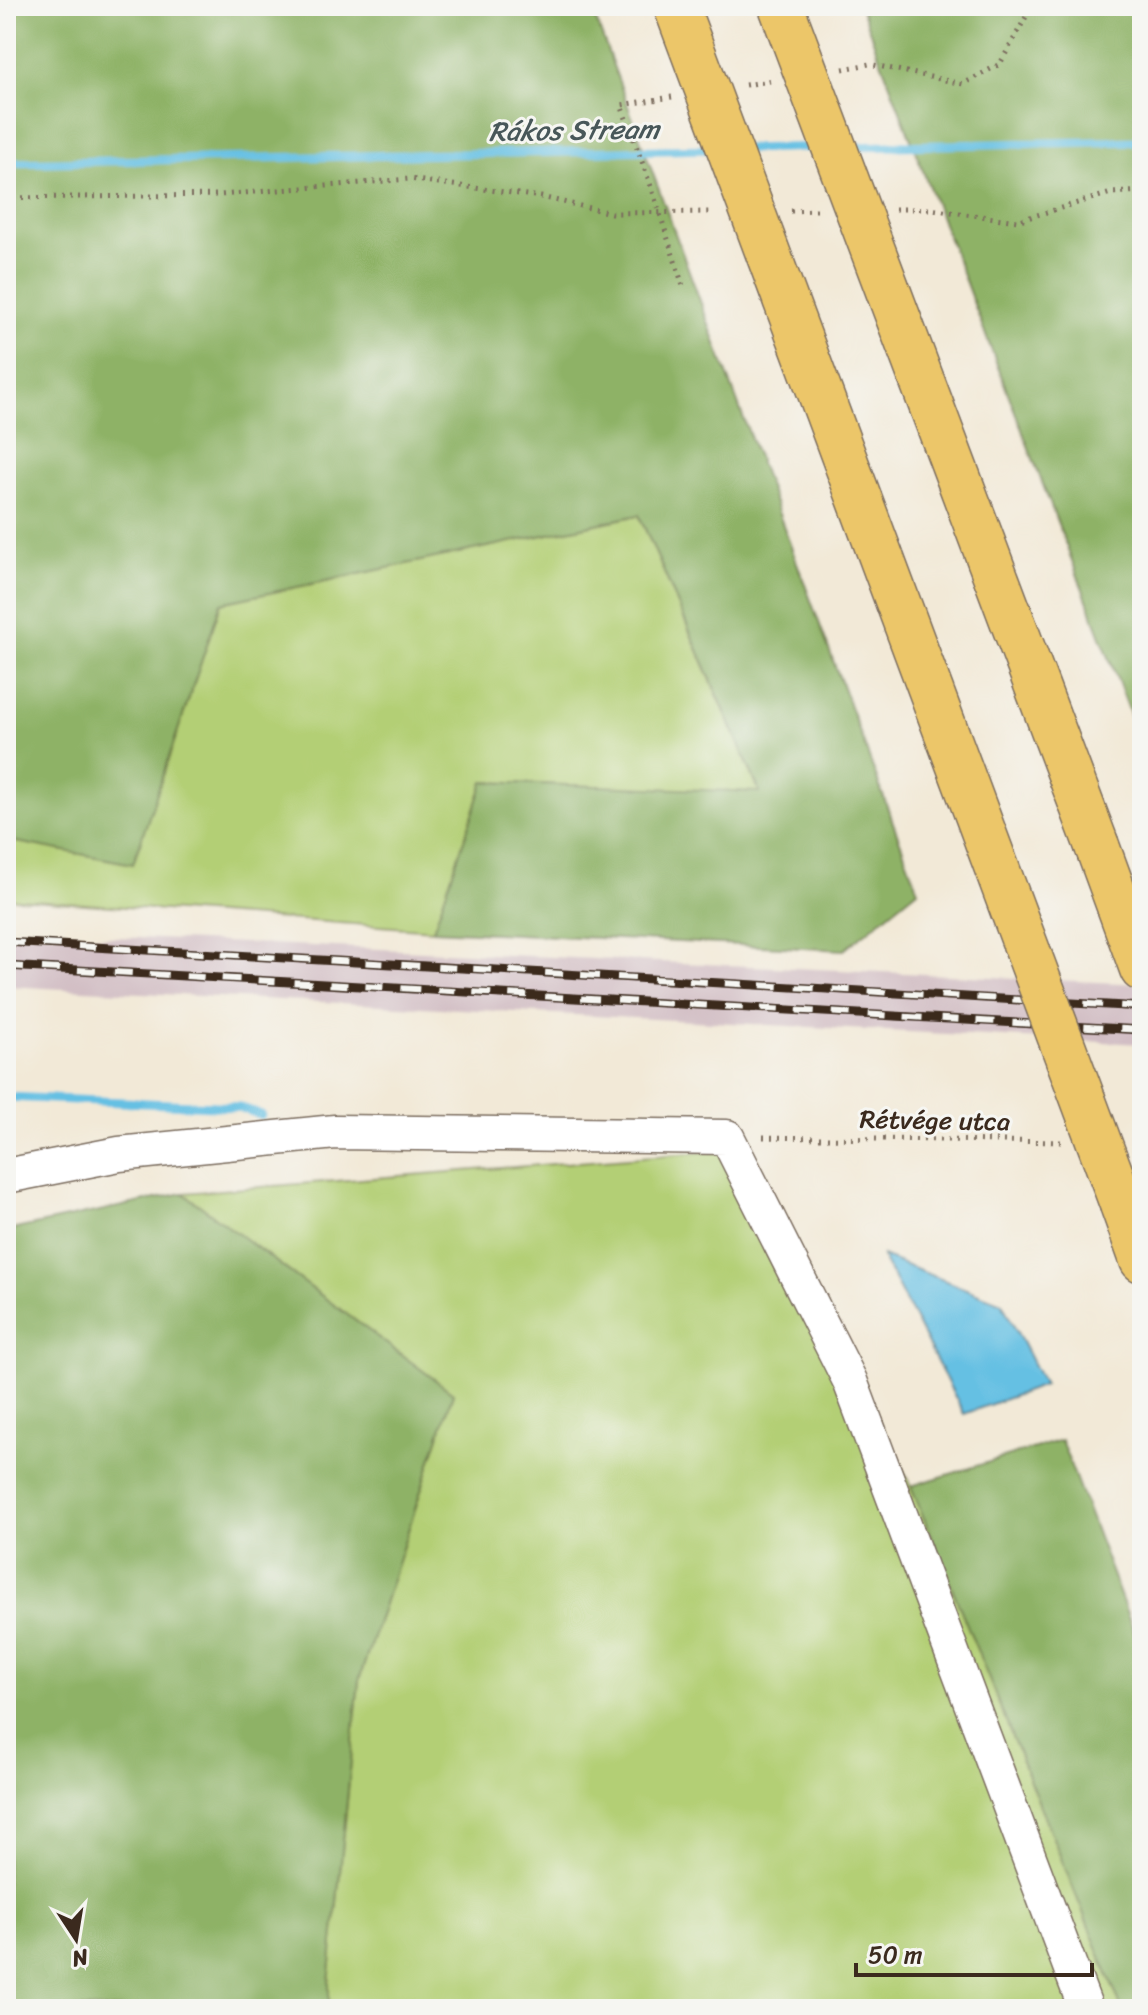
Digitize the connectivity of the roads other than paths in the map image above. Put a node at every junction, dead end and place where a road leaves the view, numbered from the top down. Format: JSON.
{"nodes":[{"id":1,"x":676,"y":6,"type":"edge"},
{"id":2,"x":781,"y":6,"type":"edge"},
{"id":3,"x":1142,"y":969,"type":"edge"},
{"id":4,"x":6,"y":1176,"type":"edge"},
{"id":5,"x":1142,"y":1260,"type":"edge"},
{"id":6,"x":1086,"y":2009,"type":"edge"}],
"edges":[{"from":1,"to":5,"type":"highway","bridge":true},
{"from":2,"to":3,"type":"highway","bridge":true},
{"from":4,"to":6,"type":"street"}]}
